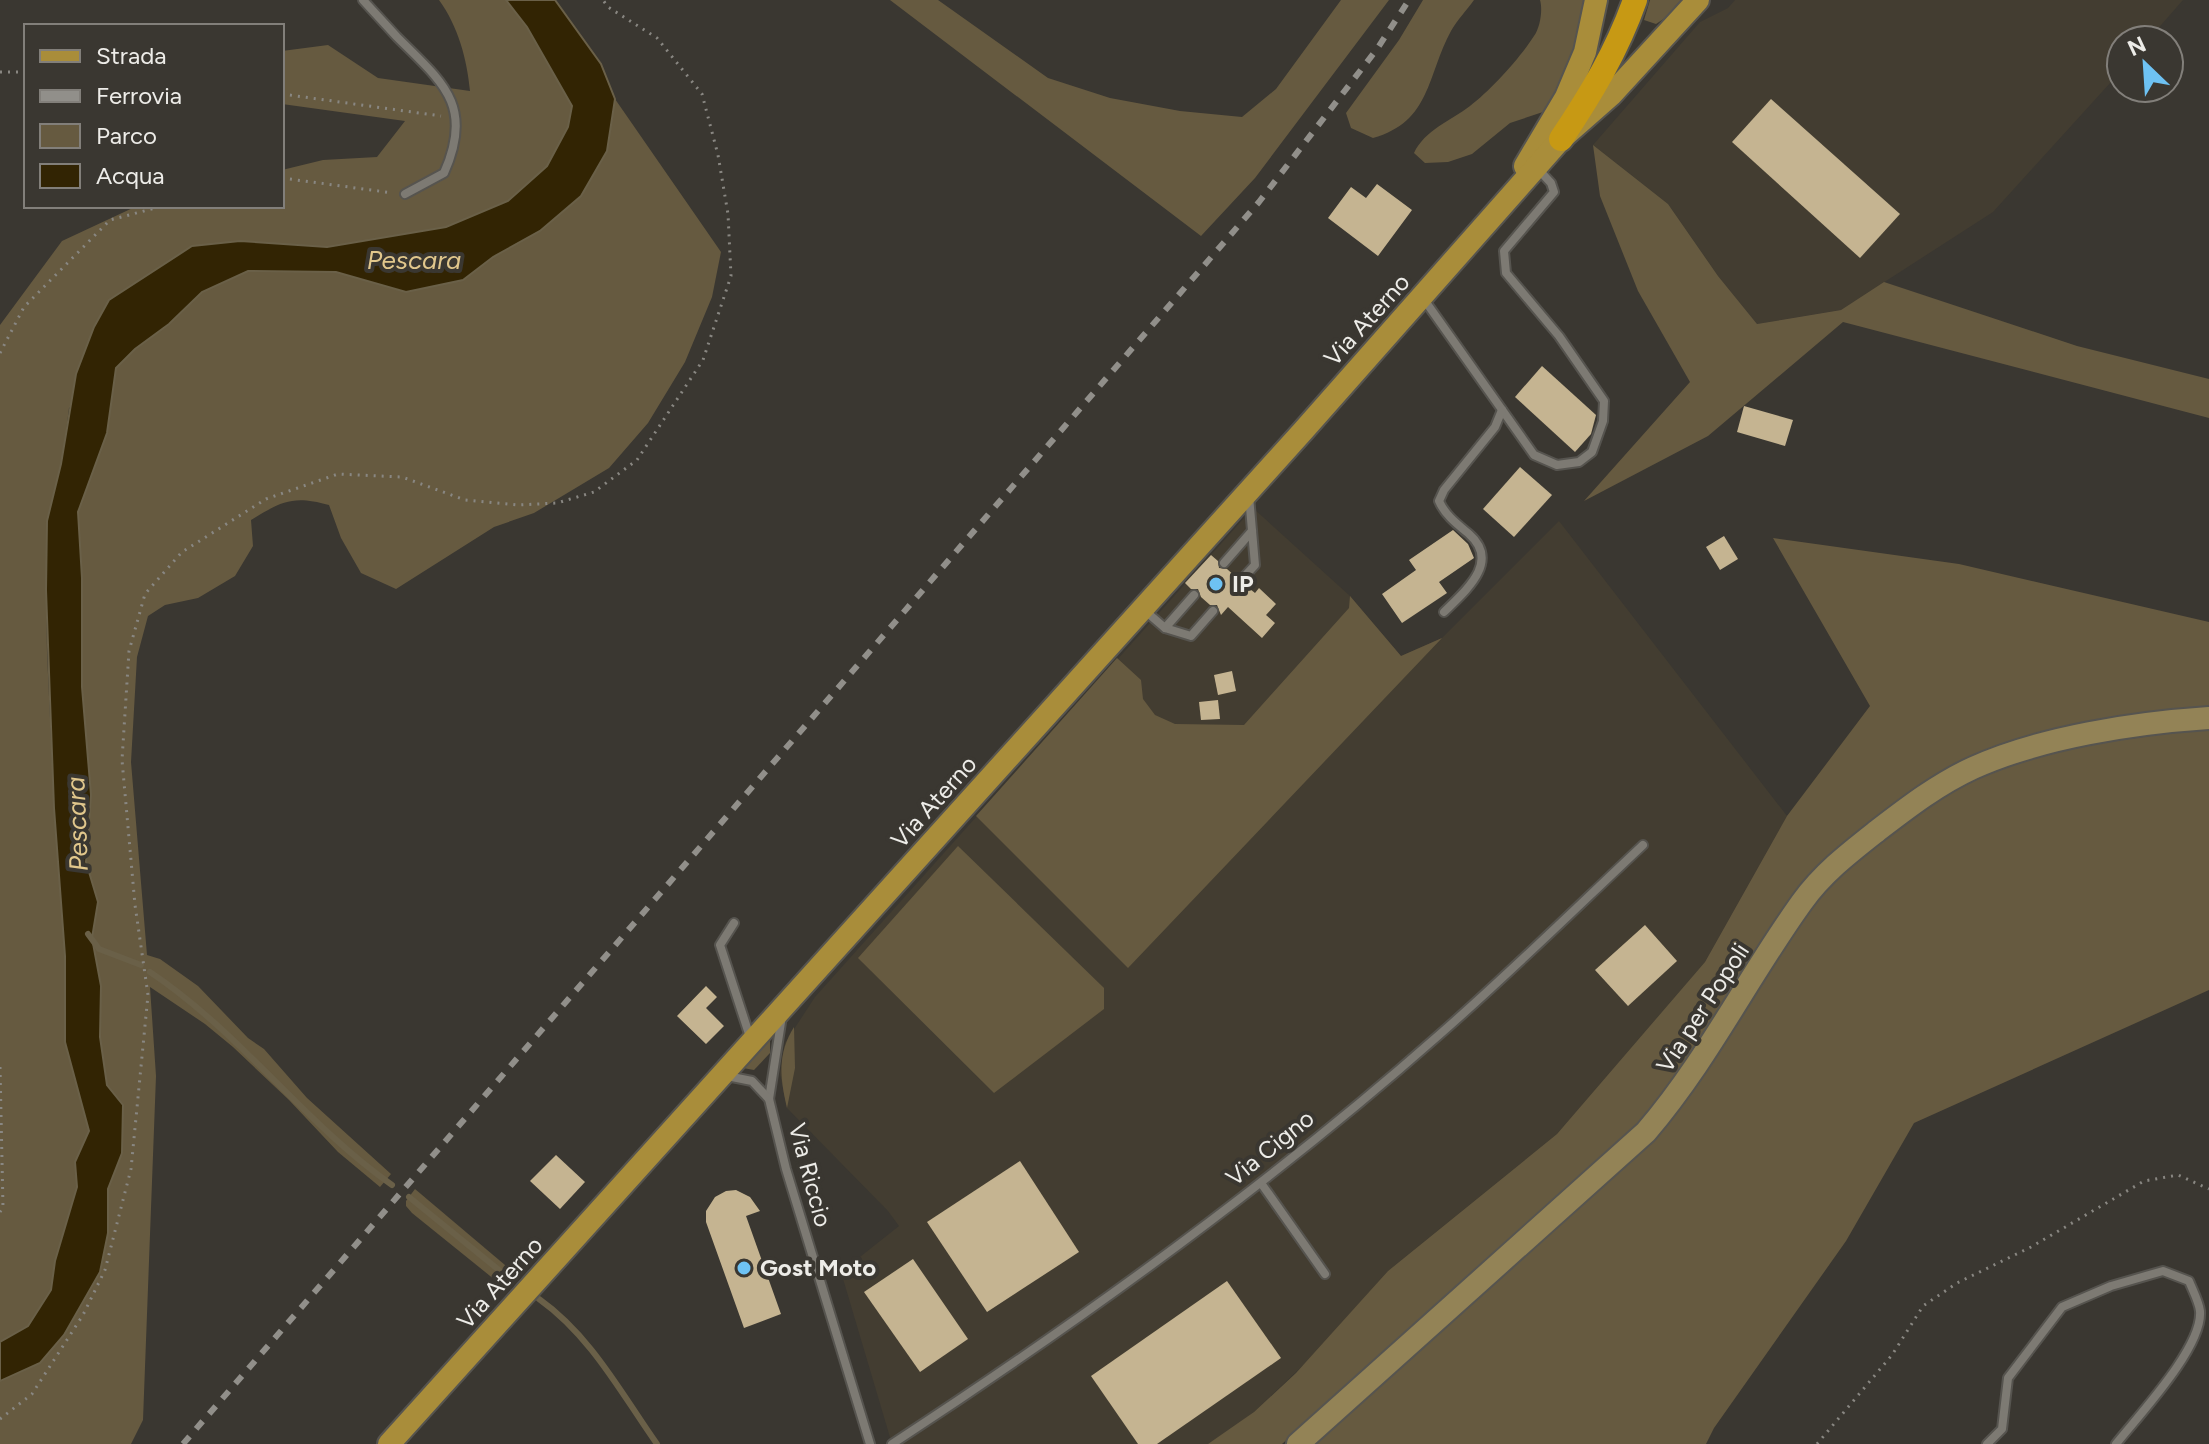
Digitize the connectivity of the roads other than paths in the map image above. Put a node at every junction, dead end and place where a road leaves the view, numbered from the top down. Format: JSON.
{"nodes":[{"id":1,"x":363,"y":0,"type":"edge"},
{"id":2,"x":1596,"y":0,"type":"edge"},
{"id":3,"x":1635,"y":0,"type":"edge"},
{"id":4,"x":1698,"y":0,"type":"edge"},
{"id":5,"x":1561,"y":139,"type":"junction"},
{"id":6,"x":1538,"y":169,"type":"junction"},
{"id":7,"x":1516,"y":193,"type":"junction"},
{"id":8,"x":405,"y":194,"type":"road end"},
{"id":9,"x":1423,"y":297,"type":"junction"},
{"id":10,"x":1502,"y":410,"type":"junction"},
{"id":11,"x":1249,"y":490,"type":"junction"},
{"id":12,"x":1252,"y":531,"type":"junction"},
{"id":13,"x":1224,"y":563,"type":"dead end"},
{"id":14,"x":1243,"y":578,"type":"dead end"},
{"id":15,"x":1194,"y":595,"type":"dead end"},
{"id":16,"x":1142,"y":609,"type":"junction"},
{"id":17,"x":1213,"y":611,"type":"dead end"},
{"id":18,"x":1444,"y":612,"type":"dead end"},
{"id":19,"x":1165,"y":628,"type":"junction"},
{"id":20,"x":2209,"y":718,"type":"edge"},
{"id":21,"x":1643,"y":845,"type":"dead end"},
{"id":22,"x":734,"y":923,"type":"dead end"},
{"id":23,"x":784,"y":1008,"type":"junction"},
{"id":24,"x":752,"y":1042,"type":"junction"},
{"id":25,"x":723,"y":1075,"type":"junction"},
{"id":26,"x":769,"y":1099,"type":"junction"},
{"id":27,"x":1261,"y":1183,"type":"junction"},
{"id":28,"x":1325,"y":1274,"type":"dead end"},
{"id":29,"x":389,"y":1444,"type":"edge"},
{"id":30,"x":870,"y":1444,"type":"edge"},
{"id":31,"x":892,"y":1444,"type":"edge"},
{"id":32,"x":1298,"y":1444,"type":"edge"},
{"id":33,"x":1987,"y":1444,"type":"edge"},
{"id":34,"x":2116,"y":1444,"type":"edge"}],
"edges":[{"from":1,"to":8,"type":"lane"},
{"from":2,"to":7,"type":"main road","name":"Via Aterno"},
{"from":3,"to":5,"type":"highway"},
{"from":4,"to":5,"type":"main road","name":"Via Aterno"},
{"from":5,"to":6,"type":"main road","name":"Via Aterno"},
{"from":6,"to":7,"type":"main road","name":"Via Aterno"},
{"from":6,"to":10,"type":"lane"},
{"from":7,"to":9,"type":"main road","name":"Via Aterno"},
{"from":9,"to":10,"type":"lane"},
{"from":9,"to":11,"type":"main road","name":"Via Aterno"},
{"from":10,"to":18,"type":"lane"},
{"from":11,"to":12,"type":"lane"},
{"from":11,"to":16,"type":"main road","name":"Via Aterno"},
{"from":12,"to":13,"type":"lane"},
{"from":12,"to":14,"type":"lane"},
{"from":15,"to":19,"type":"lane"},
{"from":16,"to":19,"type":"lane"},
{"from":16,"to":23,"type":"main road","name":"Via Aterno"},
{"from":17,"to":19,"type":"lane"},
{"from":20,"to":32,"type":"main road","name":"Via per Popoli"},
{"from":21,"to":27,"type":"lane","name":"Via Cigno"},
{"from":22,"to":24,"type":"lane"},
{"from":23,"to":24,"type":"main road","name":"Via Aterno"},
{"from":23,"to":26,"type":"lane","name":"Via Riccio"},
{"from":24,"to":25,"type":"main road","name":"Via Aterno"},
{"from":25,"to":26,"type":"lane","name":"Via Riccio"},
{"from":25,"to":29,"type":"main road","name":"Via Aterno"},
{"from":26,"to":30,"type":"lane","name":"Via Riccio"},
{"from":27,"to":28,"type":"lane"},
{"from":27,"to":31,"type":"lane","name":"Via Cigno"},
{"from":33,"to":34,"type":"lane"}]}
